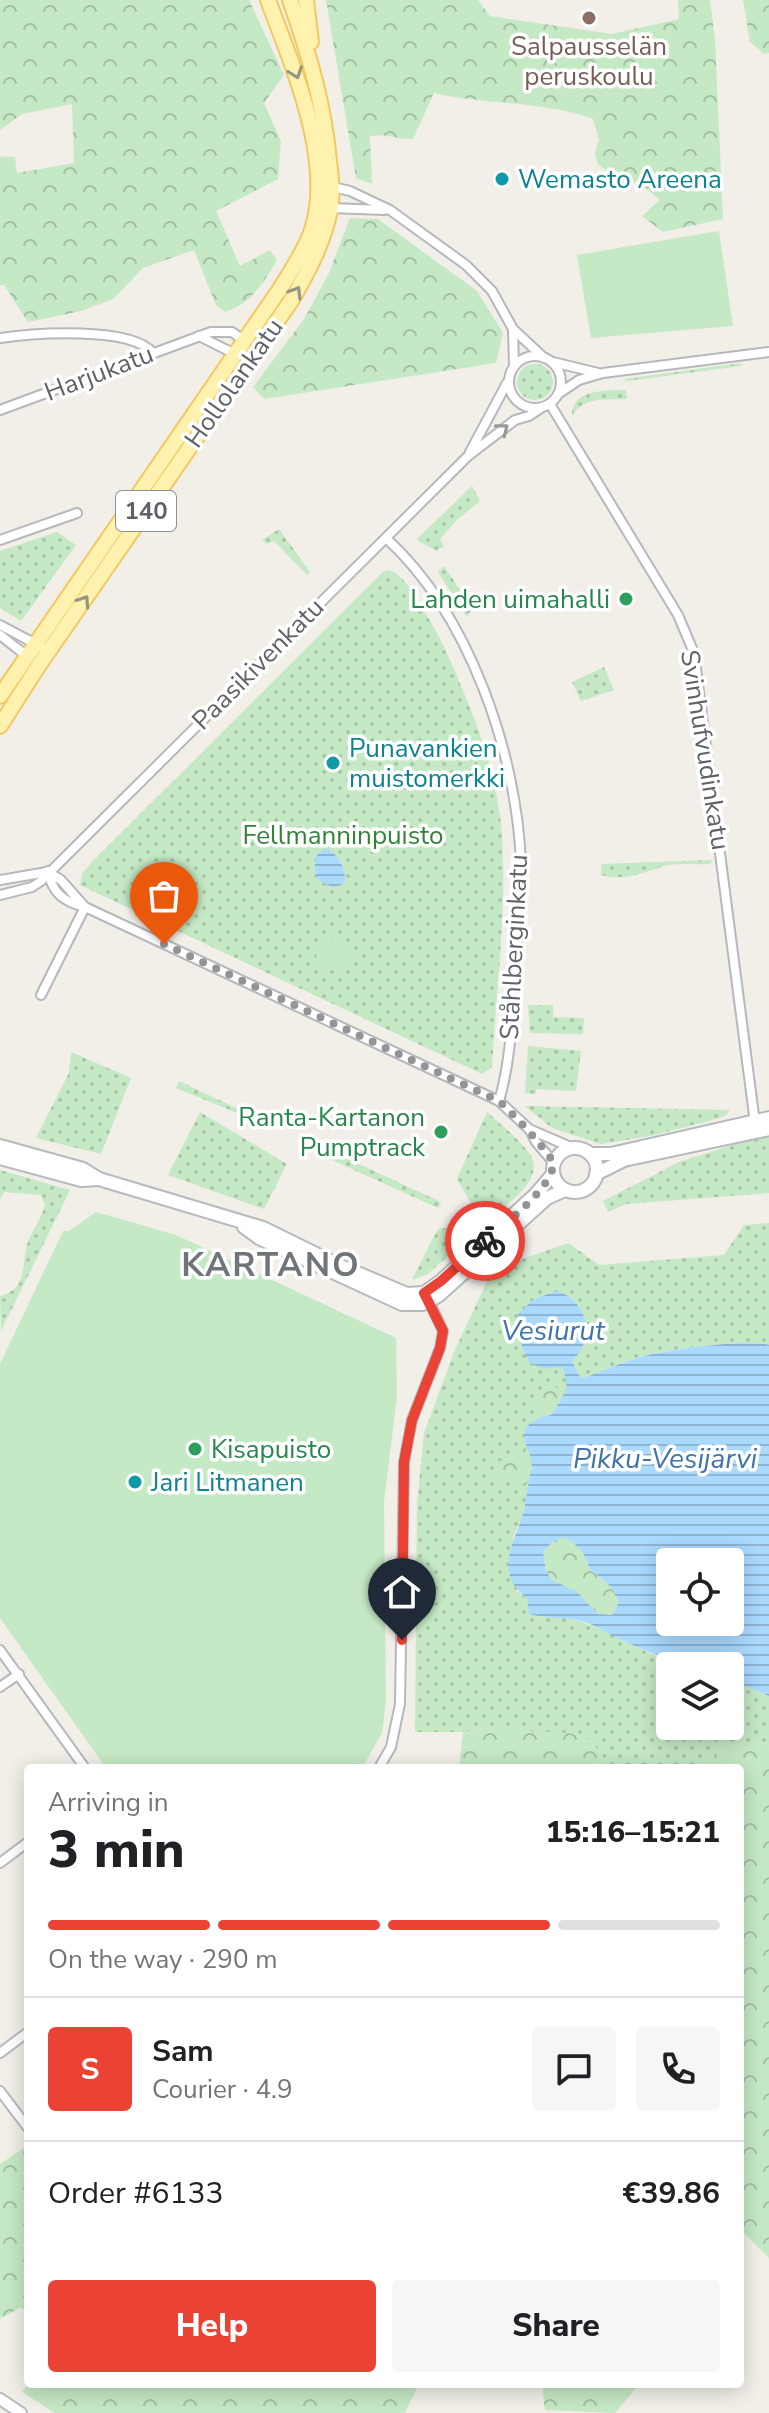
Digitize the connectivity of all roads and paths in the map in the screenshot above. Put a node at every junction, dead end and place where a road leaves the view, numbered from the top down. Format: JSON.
{"nodes":[{"id":1,"x":268,"y":0,"type":"edge"},
{"id":2,"x":290,"y":0,"type":"edge"},
{"id":3,"x":306,"y":0,"type":"edge"},
{"id":4,"x":316,"y":78,"type":"junction"},
{"id":5,"x":325,"y":185,"type":"junction"},
{"id":6,"x":324,"y":206,"type":"junction"},
{"id":7,"x":390,"y":210,"type":"junction"},
{"id":8,"x":513,"y":329,"type":"junction"},
{"id":9,"x":199,"y":336,"type":"junction"},
{"id":10,"x":0,"y":338,"type":"edge"},
{"id":11,"x":244,"y":339,"type":"junction"},
{"id":12,"x":769,"y":352,"type":"edge"},
{"id":13,"x":153,"y":353,"type":"junction"},
{"id":14,"x":234,"y":355,"type":"junction"},
{"id":15,"x":251,"y":356,"type":"junction"},
{"id":16,"x":548,"y":359,"type":"junction"},
{"id":17,"x":514,"y":366,"type":"junction"},
{"id":18,"x":603,"y":373,"type":"junction"},
{"id":19,"x":509,"y":379,"type":"junction"},
{"id":20,"x":558,"y":394,"type":"junction"},
{"id":21,"x":546,"y":406,"type":"junction"},
{"id":22,"x":0,"y":410,"type":"edge"},
{"id":23,"x":468,"y":456,"type":"junction"},
{"id":24,"x":77,"y":513,"type":"dead end"},
{"id":25,"x":386,"y":538,"type":"junction"},
{"id":26,"x":0,"y":540,"type":"edge"},
{"id":27,"x":0,"y":625,"type":"edge"},
{"id":28,"x":0,"y":635,"type":"edge"},
{"id":29,"x":34,"y":655,"type":"junction"},
{"id":30,"x":0,"y":696,"type":"edge"},
{"id":31,"x":0,"y":726,"type":"edge"},
{"id":32,"x":48,"y":871,"type":"junction"},
{"id":33,"x":0,"y":880,"type":"edge"},
{"id":34,"x":0,"y":895,"type":"edge"},
{"id":35,"x":85,"y":907,"type":"junction"},
{"id":36,"x":41,"y":995,"type":"dead end"},
{"id":37,"x":499,"y":1101,"type":"junction"},
{"id":38,"x":769,"y":1118,"type":"edge"},
{"id":39,"x":760,"y":1127,"type":"edge"},
{"id":40,"x":529,"y":1129,"type":"junction"},
{"id":41,"x":0,"y":1146,"type":"edge"},
{"id":42,"x":573,"y":1148,"type":"junction"},
{"id":43,"x":590,"y":1154,"type":"junction"},
{"id":44,"x":0,"y":1158,"type":"edge"},
{"id":45,"x":554,"y":1168,"type":"junction"},
{"id":46,"x":596,"y":1174,"type":"junction"},
{"id":47,"x":99,"y":1179,"type":"junction"},
{"id":48,"x":565,"y":1190,"type":"junction"},
{"id":49,"x":237,"y":1222,"type":"junction"},
{"id":50,"x":427,"y":1297,"type":"junction"},
{"id":51,"x":0,"y":1650,"type":"edge"},
{"id":52,"x":19,"y":1674,"type":"junction"},
{"id":53,"x":0,"y":1687,"type":"edge"},
{"id":54,"x":82,"y":1764,"type":"edge"},
{"id":55,"x":381,"y":1764,"type":"edge"},
{"id":56,"x":24,"y":1845,"type":"edge"},
{"id":57,"x":0,"y":1863,"type":"edge"},
{"id":58,"x":24,"y":2035,"type":"edge"},
{"id":59,"x":0,"y":2053,"type":"edge"},
{"id":60,"x":0,"y":2091,"type":"edge"},
{"id":61,"x":24,"y":2123,"type":"edge"},
{"id":62,"x":0,"y":2399,"type":"edge"},
{"id":63,"x":21,"y":2413,"type":"edge"}],
"edges":[{"from":1,"to":5,"type":"main road","name":"Hollolankatu","number":"140","one_way":true},
{"from":2,"to":4,"type":"main road","name":"Hollolankatu","number":"140"},
{"from":3,"to":4,"type":"main road"},
{"from":4,"to":5,"type":"main road","name":"Hollolankatu","number":"140"},
{"from":5,"to":6,"type":"main road","name":"Hollolankatu","number":"140"},
{"from":5,"to":7,"type":"street"},
{"from":6,"to":7,"type":"street"},
{"from":6,"to":11,"type":"main road","name":"Hollolankatu","number":"140"},
{"from":15,"to":6,"type":"main road","name":"Hollolankatu","number":"140","one_way":true},
{"from":7,"to":8,"type":"street"},
{"from":8,"to":16,"type":"street"},
{"from":8,"to":17,"type":"street"},
{"from":9,"to":11,"type":"street","name":"Harjukatu"},
{"from":9,"to":13,"type":"street","name":"Harjukatu"},
{"from":9,"to":14,"type":"street"},
{"from":10,"to":13,"type":"street"},
{"from":11,"to":14,"type":"main road","name":"Hollolankatu","number":"140"},
{"from":11,"to":15,"type":"street"},
{"from":12,"to":18,"type":"street"},
{"from":13,"to":22,"type":"street","name":"Harjukatu"},
{"from":14,"to":15,"type":"street"},
{"from":14,"to":29,"type":"main road","name":"Hollolankatu","number":"140"},
{"from":29,"to":15,"type":"main road","name":"Hollolankatu","number":"140","one_way":true},
{"from":16,"to":17,"type":"street"},
{"from":16,"to":18,"type":"street"},
{"from":16,"to":20,"type":"street"},
{"from":17,"to":19,"type":"street"},
{"from":18,"to":20,"type":"street"},
{"from":19,"to":21,"type":"street"},
{"from":19,"to":23,"type":"street","name":"Paasikivenkatu"},
{"from":20,"to":21,"type":"street"},
{"from":23,"to":21,"type":"street","name":"Paasikivenkatu","one_way":true},
{"from":21,"to":39,"type":"street","name":"Svinhufvudinkatu"},
{"from":23,"to":25,"type":"street","name":"Paasikivenkatu"},
{"from":24,"to":26,"type":"street"},
{"from":25,"to":32,"type":"street","name":"Paasikivenkatu"},
{"from":25,"to":37,"type":"street","name":"Ståhlberginkatu"},
{"from":27,"to":29,"type":"street"},
{"from":28,"to":29,"type":"street"},
{"from":29,"to":30,"type":"main road","name":"Hollolankatu","number":"140"},
{"from":29,"to":31,"type":"main road","name":"Hollolankatu","number":"140"},
{"from":32,"to":33,"type":"street"},
{"from":32,"to":34,"type":"street","name":"Paasikivenkatu"},
{"from":32,"to":35,"type":"street"},
{"from":35,"to":36,"type":"street"},
{"from":35,"to":37,"type":"street"},
{"from":37,"to":40,"type":"street"},
{"from":38,"to":39,"type":"main road"},
{"from":39,"to":43,"type":"main road"},
{"from":39,"to":46,"type":"main road"},
{"from":40,"to":42,"type":"street"},
{"from":40,"to":45,"type":"street"},
{"from":41,"to":47,"type":"main road"},
{"from":42,"to":43,"type":"main road"},
{"from":42,"to":45,"type":"main road"},
{"from":43,"to":46,"type":"main road"},
{"from":44,"to":47,"type":"main road"},
{"from":45,"to":48,"type":"main road"},
{"from":45,"to":50,"type":"main road"},
{"from":46,"to":48,"type":"main road"},
{"from":47,"to":49,"type":"main road"},
{"from":48,"to":50,"type":"main road"},
{"from":49,"to":50,"type":"main road"},
{"from":49,"to":50,"type":"main road"},
{"from":50,"to":55,"type":"street"},
{"from":51,"to":52,"type":"street"},
{"from":52,"to":53,"type":"street"},
{"from":52,"to":54,"type":"street"},
{"from":56,"to":57,"type":"street"},
{"from":58,"to":59,"type":"street"},
{"from":60,"to":61,"type":"street"},
{"from":62,"to":63,"type":"street"}]}
